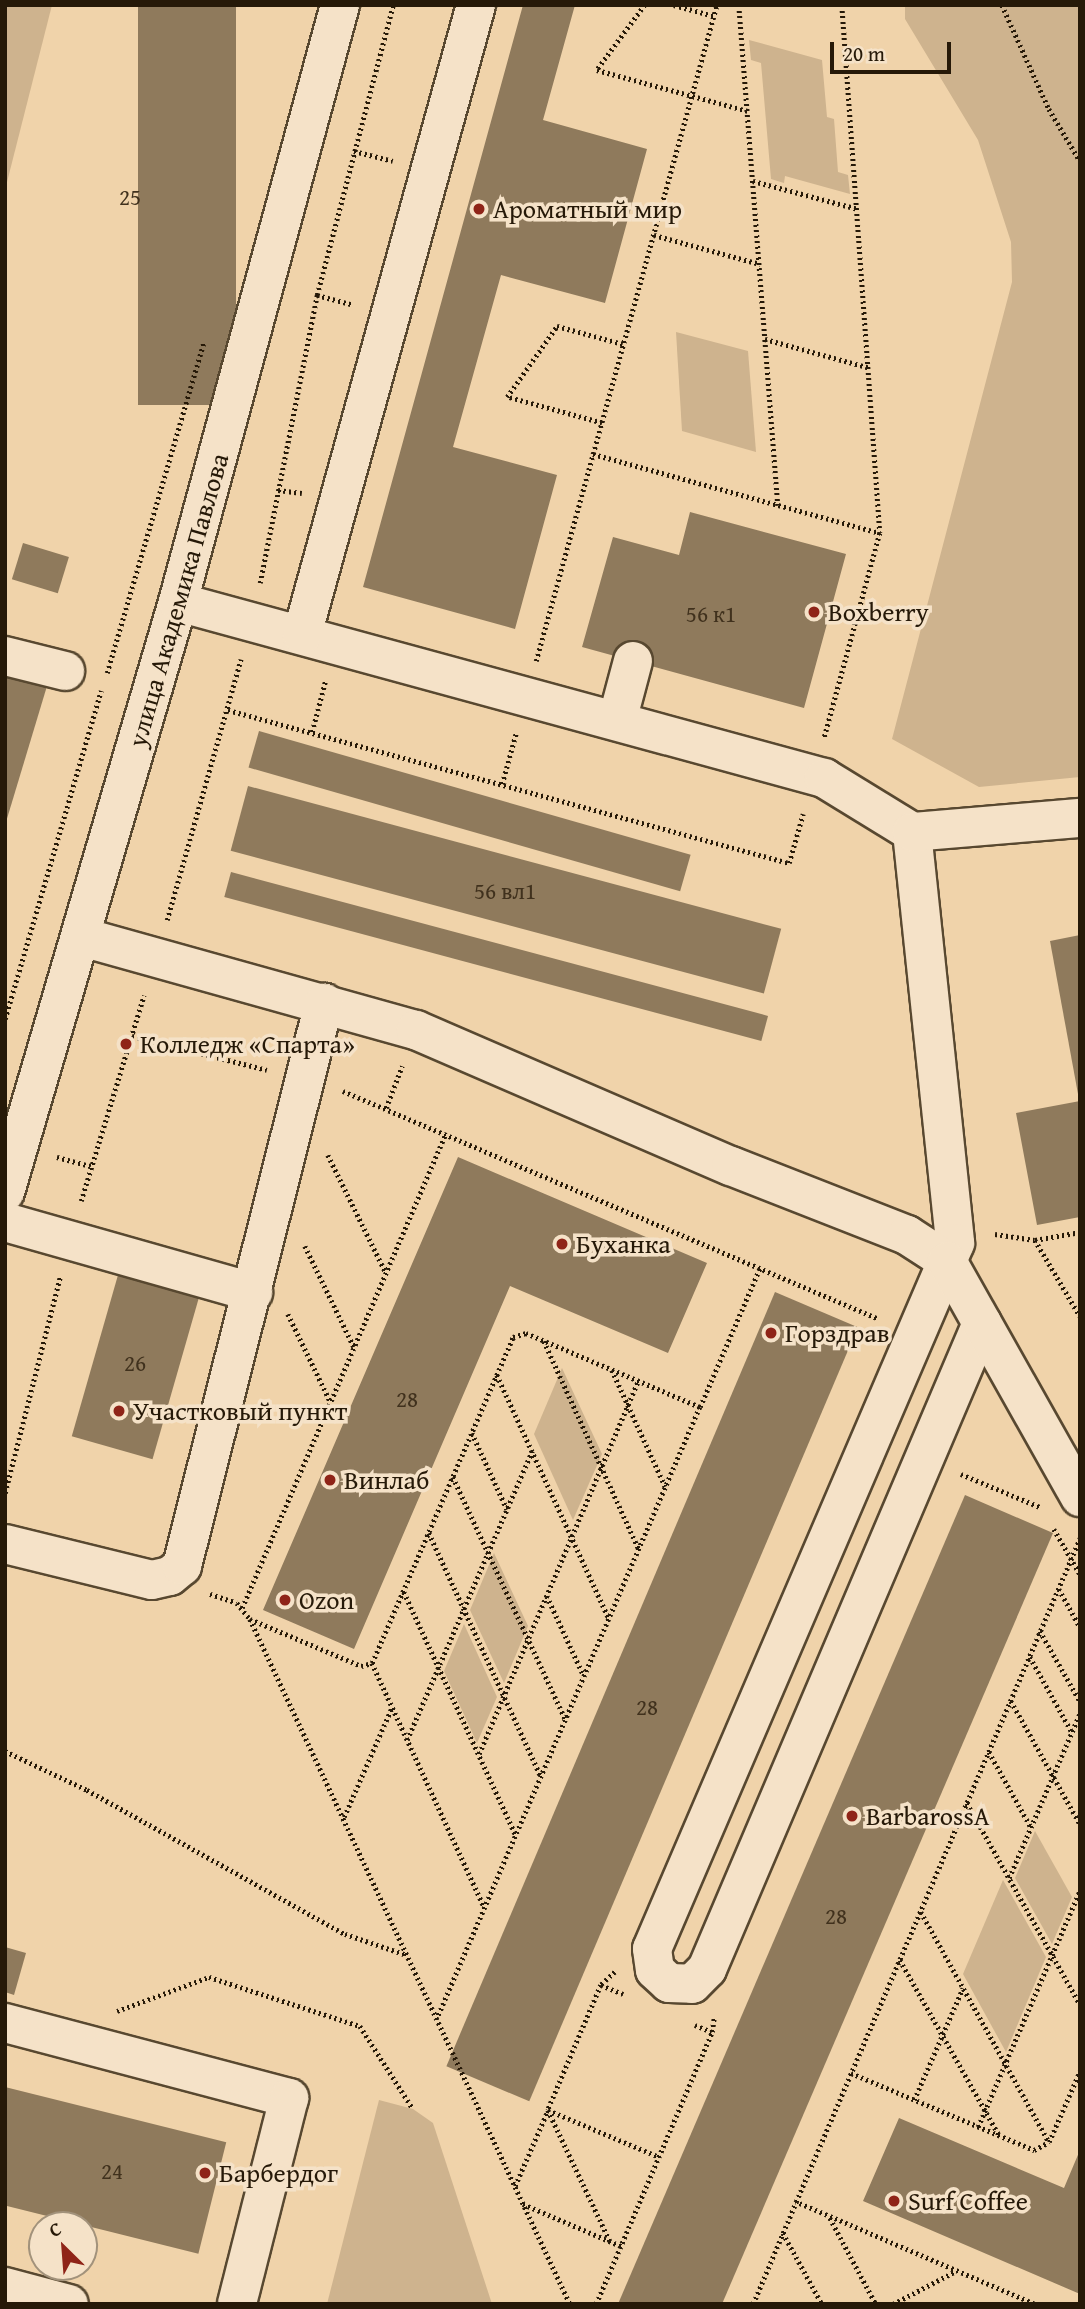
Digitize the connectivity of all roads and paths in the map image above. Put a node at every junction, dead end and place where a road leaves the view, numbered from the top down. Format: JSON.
{"nodes":[{"id":1,"x":340,"y":5,"type":"edge"},
{"id":2,"x":393,"y":5,"type":"edge"},
{"id":3,"x":476,"y":5,"type":"edge"},
{"id":4,"x":645,"y":5,"type":"edge"},
{"id":5,"x":674,"y":5,"type":"edge"},
{"id":6,"x":717,"y":5,"type":"edge"},
{"id":7,"x":739,"y":5,"type":"edge"},
{"id":8,"x":842,"y":5,"type":"edge"},
{"id":9,"x":1002,"y":5,"type":"edge"},
{"id":10,"x":714,"y":16,"type":"junction"},
{"id":11,"x":692,"y":96,"type":"junction"},
{"id":12,"x":748,"y":111,"type":"junction"},
{"id":13,"x":1080,"y":161,"type":"edge"},
{"id":14,"x":753,"y":181,"type":"junction"},
{"id":15,"x":858,"y":209,"type":"junction"},
{"id":16,"x":654,"y":234,"type":"junction"},
{"id":17,"x":760,"y":264,"type":"junction"},
{"id":18,"x":205,"y":339,"type":"dead end"},
{"id":19,"x":765,"y":339,"type":"junction"},
{"id":20,"x":623,"y":344,"type":"junction"},
{"id":21,"x":870,"y":368,"type":"junction"},
{"id":22,"x":602,"y":423,"type":"junction"},
{"id":23,"x":593,"y":454,"type":"junction"},
{"id":24,"x":778,"y":505,"type":"junction"},
{"id":25,"x":880,"y":533,"type":"junction"},
{"id":26,"x":178,"y":602,"type":"junction"},
{"id":27,"x":254,"y":606,"type":"junction"},
{"id":28,"x":302,"y":635,"type":"junction"},
{"id":29,"x":5,"y":656,"type":"edge"},
{"id":30,"x":624,"y":659,"type":"dead end"},
{"id":31,"x":535,"y":665,"type":"dead end"},
{"id":32,"x":65,"y":671,"type":"dead end"},
{"id":33,"x":228,"y":710,"type":"junction"},
{"id":34,"x":607,"y":718,"type":"junction"},
{"id":35,"x":813,"y":774,"type":"junction"},
{"id":36,"x":1080,"y":818,"type":"edge"},
{"id":37,"x":912,"y":832,"type":"junction"},
{"id":38,"x":82,"y":937,"type":"junction"},
{"id":39,"x":156,"y":956,"type":"junction"},
{"id":40,"x":324,"y":1003,"type":"junction"},
{"id":41,"x":5,"y":1019,"type":"edge"},
{"id":42,"x":132,"y":1036,"type":"dead end"},
{"id":43,"x":304,"y":1090,"type":"junction"},
{"id":44,"x":446,"y":1133,"type":"junction"},
{"id":45,"x":5,"y":1192,"type":"edge"},
{"id":46,"x":278,"y":1192,"type":"junction"},
{"id":47,"x":951,"y":1201,"type":"junction"},
{"id":48,"x":5,"y":1222,"type":"edge"},
{"id":49,"x":1080,"y":1232,"type":"edge"},
{"id":50,"x":1034,"y":1240,"type":"junction"},
{"id":51,"x":947,"y":1261,"type":"junction"},
{"id":52,"x":760,"y":1268,"type":"junction"},
{"id":53,"x":386,"y":1273,"type":"junction"},
{"id":54,"x":257,"y":1276,"type":"junction"},
{"id":55,"x":1080,"y":1316,"type":"edge"},
{"id":56,"x":982,"y":1323,"type":"junction"},
{"id":57,"x":916,"y":1334,"type":"junction"},
{"id":58,"x":543,"y":1340,"type":"junction"},
{"id":59,"x":354,"y":1347,"type":"junction"},
{"id":60,"x":611,"y":1370,"type":"junction"},
{"id":61,"x":496,"y":1374,"type":"junction"},
{"id":62,"x":638,"y":1381,"type":"junction"},
{"id":63,"x":331,"y":1402,"type":"junction"},
{"id":64,"x":628,"y":1405,"type":"junction"},
{"id":65,"x":700,"y":1408,"type":"junction"},
{"id":66,"x":471,"y":1432,"type":"junction"},
{"id":67,"x":532,"y":1451,"type":"junction"},
{"id":68,"x":925,"y":1458,"type":"junction"},
{"id":69,"x":602,"y":1467,"type":"junction"},
{"id":70,"x":453,"y":1476,"type":"junction"},
{"id":71,"x":666,"y":1487,"type":"junction"},
{"id":72,"x":1037,"y":1497,"type":"dead end"},
{"id":73,"x":1080,"y":1497,"type":"edge"},
{"id":74,"x":1043,"y":1508,"type":"junction"},
{"id":75,"x":507,"y":1509,"type":"junction"},
{"id":76,"x":429,"y":1532,"type":"junction"},
{"id":77,"x":571,"y":1537,"type":"junction"},
{"id":78,"x":1080,"y":1538,"type":"edge"},
{"id":79,"x":5,"y":1545,"type":"edge"},
{"id":80,"x":639,"y":1549,"type":"junction"},
{"id":81,"x":488,"y":1552,"type":"junction"},
{"id":82,"x":1071,"y":1558,"type":"junction"},
{"id":83,"x":1080,"y":1574,"type":"edge"},
{"id":84,"x":162,"y":1579,"type":"junction"},
{"id":85,"x":1058,"y":1589,"type":"junction"},
{"id":86,"x":403,"y":1591,"type":"junction"},
{"id":87,"x":547,"y":1595,"type":"junction"},
{"id":88,"x":242,"y":1608,"type":"junction"},
{"id":89,"x":464,"y":1609,"type":"junction"},
{"id":90,"x":250,"y":1619,"type":"junction"},
{"id":91,"x":609,"y":1619,"type":"junction"},
{"id":92,"x":1080,"y":1627,"type":"edge"},
{"id":93,"x":1040,"y":1630,"type":"junction"},
{"id":94,"x":528,"y":1639,"type":"junction"},
{"id":95,"x":1030,"y":1656,"type":"junction"},
{"id":96,"x":372,"y":1663,"type":"junction"},
{"id":97,"x":439,"y":1667,"type":"junction"},
{"id":98,"x":584,"y":1676,"type":"junction"},
{"id":99,"x":504,"y":1695,"type":"junction"},
{"id":100,"x":1010,"y":1700,"type":"junction"},
{"id":101,"x":1080,"y":1701,"type":"edge"},
{"id":102,"x":392,"y":1707,"type":"junction"},
{"id":103,"x":1080,"y":1713,"type":"edge"},
{"id":104,"x":566,"y":1720,"type":"junction"},
{"id":105,"x":1072,"y":1732,"type":"junction"},
{"id":106,"x":407,"y":1740,"type":"junction"},
{"id":107,"x":5,"y":1751,"type":"edge"},
{"id":108,"x":989,"y":1751,"type":"junction"},
{"id":109,"x":478,"y":1754,"type":"junction"},
{"id":110,"x":541,"y":1776,"type":"junction"},
{"id":111,"x":1053,"y":1776,"type":"junction"},
{"id":112,"x":967,"y":1803,"type":"junction"},
{"id":113,"x":344,"y":1818,"type":"junction"},
{"id":114,"x":1080,"y":1824,"type":"edge"},
{"id":115,"x":1031,"y":1827,"type":"junction"},
{"id":116,"x":516,"y":1836,"type":"junction"},
{"id":117,"x":1009,"y":1878,"type":"junction"},
{"id":118,"x":1080,"y":1890,"type":"edge"},
{"id":119,"x":485,"y":1908,"type":"junction"},
{"id":120,"x":920,"y":1912,"type":"junction"},
{"id":121,"x":1052,"y":1955,"type":"junction"},
{"id":122,"x":408,"y":1956,"type":"junction"},
{"id":123,"x":900,"y":1959,"type":"junction"},
{"id":124,"x":601,"y":1985,"type":"dead end"},
{"id":125,"x":963,"y":1987,"type":"junction"},
{"id":126,"x":1080,"y":2004,"type":"edge"},
{"id":127,"x":112,"y":2013,"type":"dead end"},
{"id":128,"x":437,"y":2019,"type":"junction"},
{"id":129,"x":5,"y":2023,"type":"edge"},
{"id":130,"x":712,"y":2032,"type":"dead end"},
{"id":131,"x":943,"y":2035,"type":"junction"},
{"id":132,"x":1006,"y":2064,"type":"junction"},
{"id":133,"x":1080,"y":2071,"type":"edge"},
{"id":134,"x":851,"y":2073,"type":"junction"},
{"id":135,"x":914,"y":2100,"type":"junction"},
{"id":136,"x":413,"y":2109,"type":"dead end"},
{"id":137,"x":548,"y":2110,"type":"junction"},
{"id":138,"x":985,"y":2111,"type":"junction"},
{"id":139,"x":978,"y":2127,"type":"junction"},
{"id":140,"x":999,"y":2136,"type":"junction"},
{"id":141,"x":1049,"y":2142,"type":"junction"},
{"id":142,"x":659,"y":2157,"type":"junction"},
{"id":143,"x":515,"y":2187,"type":"junction"},
{"id":144,"x":796,"y":2202,"type":"junction"},
{"id":145,"x":523,"y":2204,"type":"junction"},
{"id":146,"x":830,"y":2217,"type":"junction"},
{"id":147,"x":783,"y":2232,"type":"junction"},
{"id":148,"x":610,"y":2241,"type":"junction"},
{"id":149,"x":621,"y":2246,"type":"junction"},
{"id":150,"x":956,"y":2271,"type":"junction"},
{"id":151,"x":5,"y":2287,"type":"edge"},
{"id":152,"x":756,"y":2295,"type":"junction"},
{"id":153,"x":69,"y":2304,"type":"edge"},
{"id":154,"x":237,"y":2304,"type":"edge"},
{"id":155,"x":570,"y":2304,"type":"edge"},
{"id":156,"x":596,"y":2304,"type":"edge"},
{"id":157,"x":752,"y":2304,"type":"edge"},
{"id":158,"x":761,"y":2304,"type":"edge"},
{"id":159,"x":821,"y":2304,"type":"edge"},
{"id":160,"x":876,"y":2304,"type":"edge"},
{"id":161,"x":893,"y":2304,"type":"edge"},
{"id":162,"x":1034,"y":2304,"type":"edge"}],
"edges":[{"from":1,"to":26,"type":"street","name":"улица Академика Павлова"},
{"from":2,"to":27,"type":"path"},
{"from":3,"to":28,"type":"street"},
{"from":4,"to":11,"type":"path"},
{"from":5,"to":10,"type":"path"},
{"from":6,"to":10,"type":"path"},
{"from":7,"to":12,"type":"path"},
{"from":8,"to":15,"type":"path"},
{"from":9,"to":13,"type":"path"},
{"from":10,"to":11,"type":"path"},
{"from":11,"to":12,"type":"path"},
{"from":11,"to":16,"type":"path"},
{"from":12,"to":14,"type":"path"},
{"from":14,"to":15,"type":"path"},
{"from":14,"to":17,"type":"path"},
{"from":15,"to":21,"type":"path"},
{"from":16,"to":17,"type":"path"},
{"from":16,"to":20,"type":"path"},
{"from":17,"to":19,"type":"path"},
{"from":18,"to":41,"type":"path"},
{"from":19,"to":21,"type":"path"},
{"from":19,"to":24,"type":"path"},
{"from":20,"to":22,"type":"path"},
{"from":20,"to":22,"type":"path"},
{"from":21,"to":25,"type":"path"},
{"from":22,"to":23,"type":"path"},
{"from":23,"to":24,"type":"path"},
{"from":23,"to":31,"type":"path"},
{"from":24,"to":25,"type":"path"},
{"from":25,"to":35,"type":"path"},
{"from":26,"to":27,"type":"street"},
{"from":26,"to":38,"type":"street","name":"улица Академика Павлова"},
{"from":27,"to":28,"type":"street"},
{"from":27,"to":33,"type":"path"},
{"from":28,"to":34,"type":"street"},
{"from":29,"to":32,"type":"street"},
{"from":30,"to":34,"type":"street"},
{"from":33,"to":35,"type":"path"},
{"from":33,"to":39,"type":"path"},
{"from":34,"to":35,"type":"street"},
{"from":35,"to":37,"type":"street"},
{"from":36,"to":37,"type":"street"},
{"from":37,"to":47,"type":"street"},
{"from":38,"to":39,"type":"street"},
{"from":38,"to":45,"type":"street","name":"улица Академика Павлова"},
{"from":39,"to":40,"type":"street"},
{"from":40,"to":43,"type":"street"},
{"from":40,"to":51,"type":"street"},
{"from":42,"to":43,"type":"path"},
{"from":43,"to":44,"type":"path"},
{"from":43,"to":46,"type":"street"},
{"from":43,"to":53,"type":"path"},
{"from":44,"to":52,"type":"path"},
{"from":44,"to":53,"type":"path"},
{"from":46,"to":54,"type":"street"},
{"from":46,"to":59,"type":"path"},
{"from":47,"to":50,"type":"path"},
{"from":47,"to":51,"type":"street"},
{"from":48,"to":54,"type":"street"},
{"from":49,"to":50,"type":"path"},
{"from":50,"to":55,"type":"path"},
{"from":51,"to":56,"type":"street"},
{"from":51,"to":57,"type":"street"},
{"from":52,"to":57,"type":"path"},
{"from":52,"to":65,"type":"path"},
{"from":53,"to":59,"type":"path"},
{"from":54,"to":63,"type":"path"},
{"from":54,"to":84,"type":"street"},
{"from":56,"to":68,"type":"street"},
{"from":56,"to":73,"type":"street"},
{"from":57,"to":68,"type":"street"},
{"from":58,"to":60,"type":"path"},
{"from":58,"to":61,"type":"path"},
{"from":58,"to":69,"type":"path"},
{"from":59,"to":63,"type":"path"},
{"from":60,"to":62,"type":"path"},
{"from":60,"to":64,"type":"path"},
{"from":61,"to":66,"type":"path"},
{"from":61,"to":67,"type":"path"},
{"from":62,"to":64,"type":"path"},
{"from":62,"to":65,"type":"path"},
{"from":63,"to":88,"type":"path"},
{"from":64,"to":69,"type":"path"},
{"from":64,"to":71,"type":"path"},
{"from":65,"to":71,"type":"path"},
{"from":66,"to":70,"type":"path"},
{"from":66,"to":75,"type":"path"},
{"from":67,"to":75,"type":"path"},
{"from":67,"to":77,"type":"path"},
{"from":68,"to":74,"type":"path"},
{"from":69,"to":77,"type":"path"},
{"from":69,"to":80,"type":"path"},
{"from":70,"to":76,"type":"path"},
{"from":70,"to":81,"type":"path"},
{"from":71,"to":80,"type":"path"},
{"from":72,"to":74,"type":"path"},
{"from":74,"to":82,"type":"path"},
{"from":75,"to":81,"type":"path"},
{"from":76,"to":86,"type":"path"},
{"from":76,"to":89,"type":"path"},
{"from":77,"to":87,"type":"path"},
{"from":77,"to":91,"type":"path"},
{"from":78,"to":82,"type":"path"},
{"from":79,"to":84,"type":"street"},
{"from":80,"to":91,"type":"path"},
{"from":81,"to":89,"type":"path"},
{"from":81,"to":94,"type":"path"},
{"from":82,"to":83,"type":"path"},
{"from":82,"to":85,"type":"path"},
{"from":84,"to":88,"type":"path"},
{"from":85,"to":92,"type":"path"},
{"from":85,"to":93,"type":"path"},
{"from":86,"to":96,"type":"path"},
{"from":86,"to":97,"type":"path"},
{"from":87,"to":94,"type":"path"},
{"from":87,"to":98,"type":"path"},
{"from":88,"to":90,"type":"path"},
{"from":89,"to":97,"type":"path"},
{"from":89,"to":99,"type":"path"},
{"from":90,"to":96,"type":"path"},
{"from":90,"to":113,"type":"path"},
{"from":91,"to":98,"type":"path"},
{"from":93,"to":95,"type":"path"},
{"from":93,"to":101,"type":"path"},
{"from":94,"to":99,"type":"path"},
{"from":94,"to":104,"type":"path"},
{"from":95,"to":100,"type":"path"},
{"from":95,"to":105,"type":"path"},
{"from":96,"to":102,"type":"path"},
{"from":97,"to":106,"type":"path"},
{"from":97,"to":109,"type":"path"},
{"from":98,"to":104,"type":"path"},
{"from":99,"to":109,"type":"path"},
{"from":99,"to":110,"type":"path"},
{"from":100,"to":108,"type":"path"},
{"from":100,"to":111,"type":"path"},
{"from":102,"to":106,"type":"path"},
{"from":102,"to":113,"type":"path"},
{"from":103,"to":105,"type":"path"},
{"from":104,"to":110,"type":"path"},
{"from":105,"to":111,"type":"path"},
{"from":106,"to":119,"type":"path"},
{"from":107,"to":122,"type":"path"},
{"from":108,"to":112,"type":"path"},
{"from":108,"to":115,"type":"path"},
{"from":109,"to":116,"type":"path"},
{"from":110,"to":116,"type":"path"},
{"from":111,"to":114,"type":"path"},
{"from":111,"to":115,"type":"path"},
{"from":112,"to":117,"type":"path"},
{"from":112,"to":120,"type":"path"},
{"from":113,"to":122,"type":"path"},
{"from":115,"to":117,"type":"path"},
{"from":116,"to":119,"type":"path"},
{"from":117,"to":121,"type":"path"},
{"from":118,"to":121,"type":"path"},
{"from":119,"to":128,"type":"path"},
{"from":120,"to":123,"type":"path"},
{"from":120,"to":125,"type":"path"},
{"from":121,"to":126,"type":"path"},
{"from":121,"to":132,"type":"path"},
{"from":122,"to":128,"type":"path"},
{"from":123,"to":131,"type":"path"},
{"from":123,"to":134,"type":"path"},
{"from":124,"to":137,"type":"path"},
{"from":125,"to":131,"type":"path"},
{"from":125,"to":132,"type":"path"},
{"from":127,"to":136,"type":"path"},
{"from":128,"to":143,"type":"path"},
{"from":129,"to":154,"type":"street"},
{"from":130,"to":142,"type":"path"},
{"from":131,"to":135,"type":"path"},
{"from":131,"to":138,"type":"path"},
{"from":132,"to":138,"type":"path"},
{"from":132,"to":141,"type":"path"},
{"from":133,"to":141,"type":"path"},
{"from":134,"to":135,"type":"path"},
{"from":134,"to":144,"type":"path"},
{"from":135,"to":139,"type":"path"},
{"from":137,"to":142,"type":"path"},
{"from":137,"to":143,"type":"path"},
{"from":137,"to":148,"type":"path"},
{"from":138,"to":139,"type":"path"},
{"from":138,"to":140,"type":"path"},
{"from":139,"to":140,"type":"path"},
{"from":140,"to":141,"type":"path"},
{"from":142,"to":149,"type":"path"},
{"from":143,"to":145,"type":"path"},
{"from":144,"to":146,"type":"path"},
{"from":144,"to":147,"type":"path"},
{"from":145,"to":148,"type":"path"},
{"from":145,"to":155,"type":"path"},
{"from":146,"to":150,"type":"path"},
{"from":146,"to":160,"type":"path"},
{"from":147,"to":152,"type":"path"},
{"from":147,"to":159,"type":"path"},
{"from":148,"to":149,"type":"path"},
{"from":149,"to":156,"type":"path"},
{"from":150,"to":161,"type":"path"},
{"from":150,"to":162,"type":"path"},
{"from":151,"to":153,"type":"street"},
{"from":152,"to":157,"type":"path"},
{"from":152,"to":158,"type":"path"}]}
